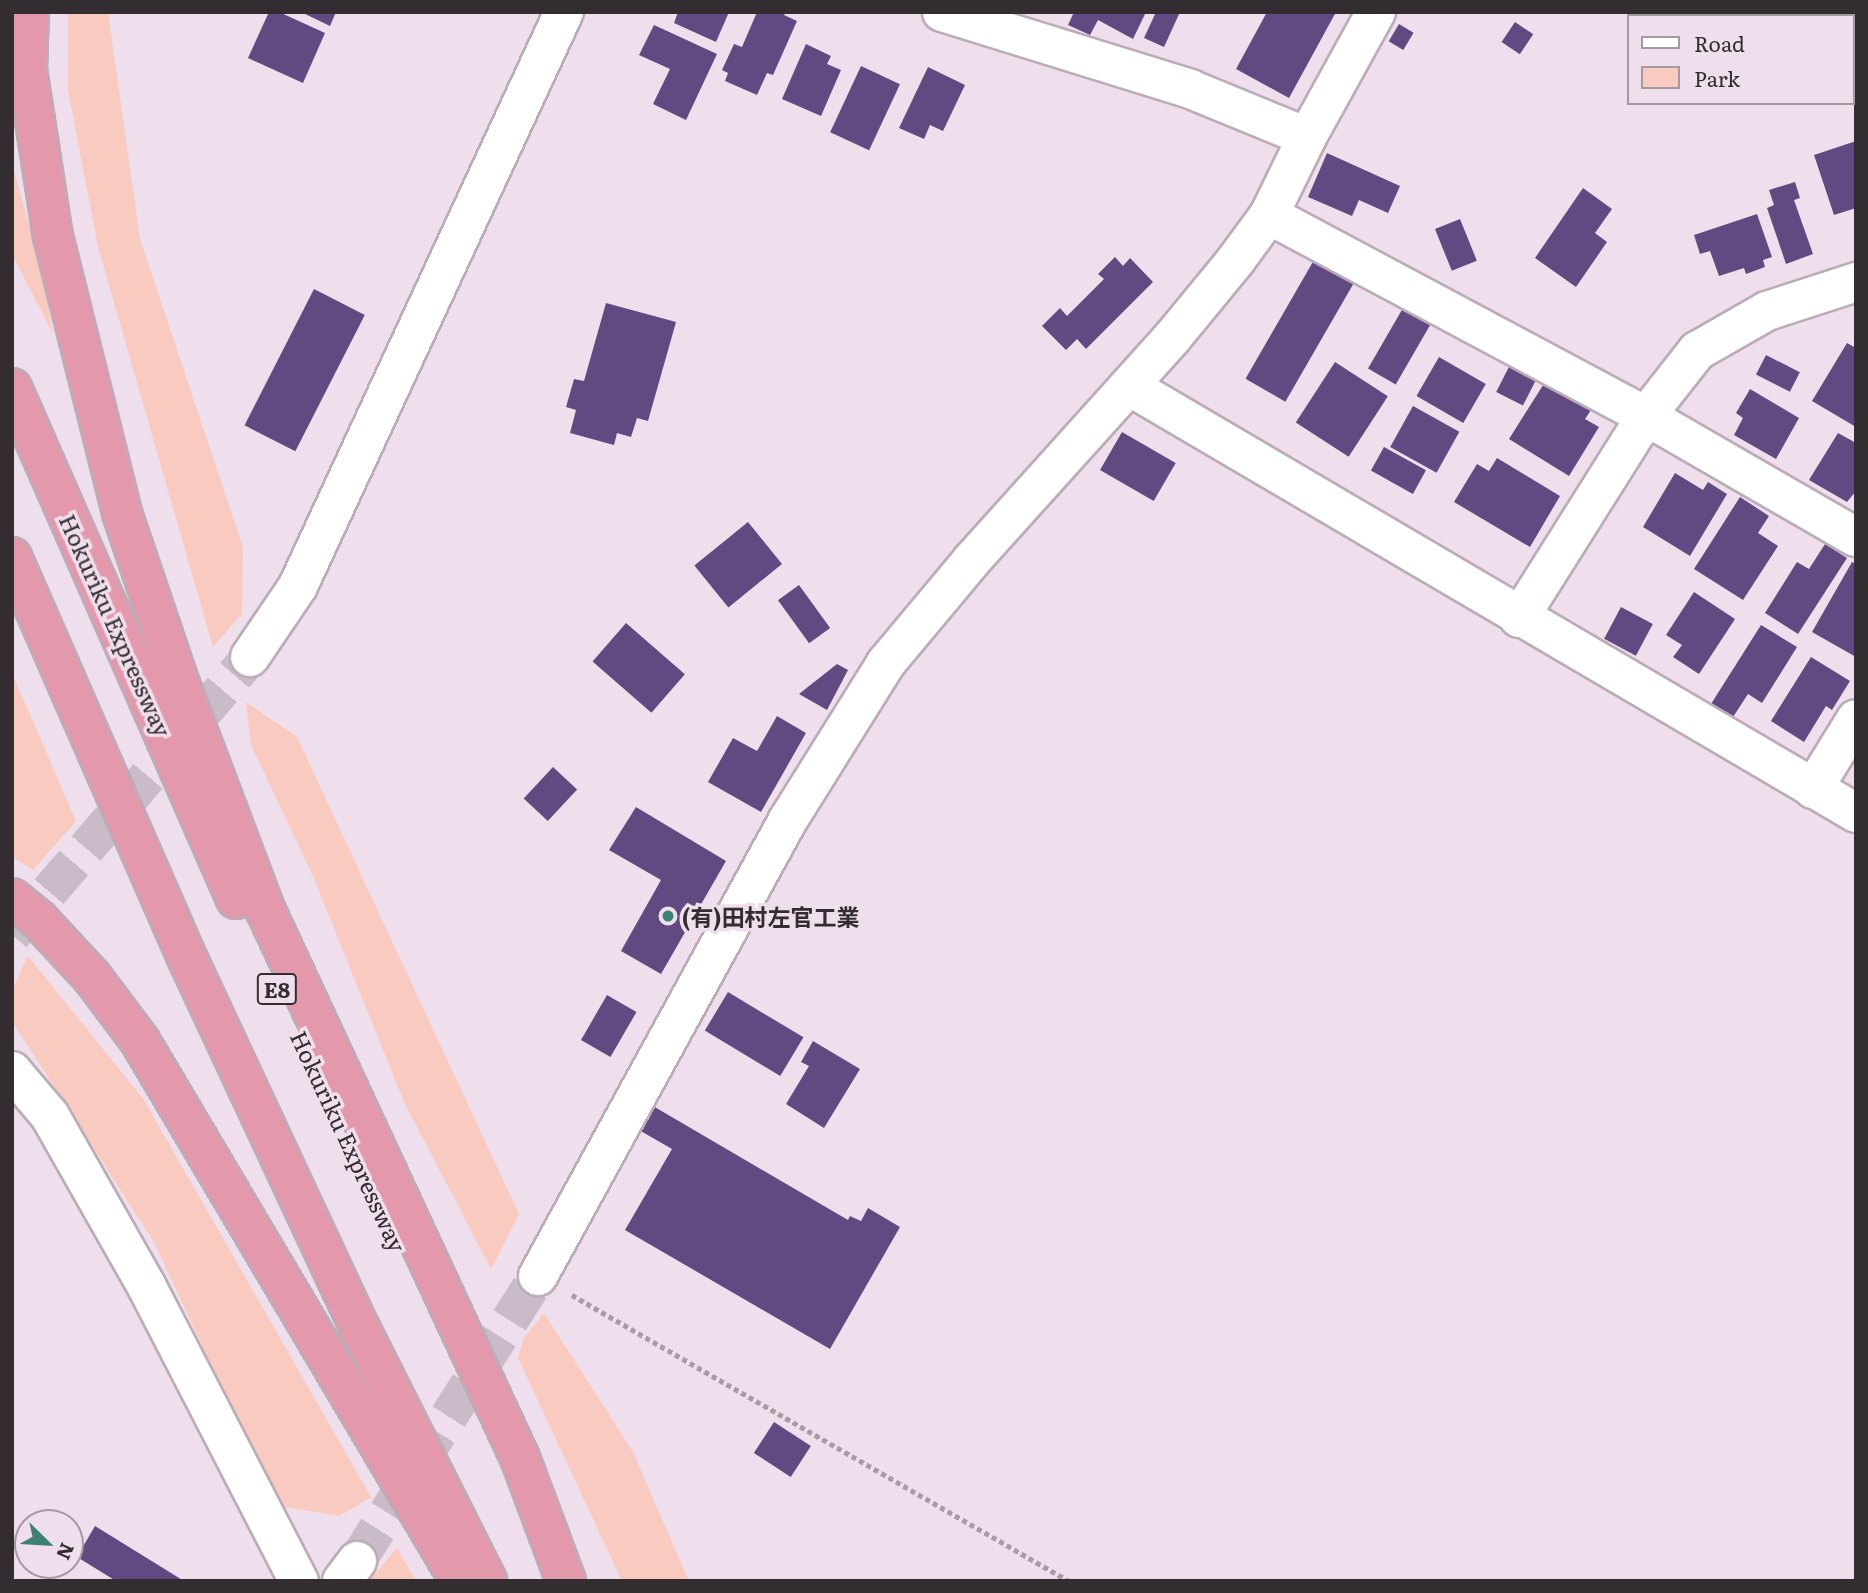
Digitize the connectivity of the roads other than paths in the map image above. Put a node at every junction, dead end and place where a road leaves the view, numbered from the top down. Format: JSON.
{"nodes":[{"id":1,"x":29,"y":12,"type":"edge"},
{"id":2,"x":564,"y":12,"type":"edge"},
{"id":3,"x":942,"y":12,"type":"edge"},
{"id":4,"x":1376,"y":12,"type":"edge"},
{"id":5,"x":1039,"y":26,"type":"edge"},
{"id":6,"x":1307,"y":137,"type":"junction"},
{"id":7,"x":1269,"y":215,"type":"junction"},
{"id":8,"x":1856,"y":282,"type":"edge"},
{"id":9,"x":1129,"y":386,"type":"junction"},
{"id":10,"x":12,"y":388,"type":"edge"},
{"id":11,"x":1646,"y":416,"type":"junction"},
{"id":12,"x":1856,"y":537,"type":"edge"},
{"id":13,"x":12,"y":557,"type":"edge"},
{"id":14,"x":1519,"y":618,"type":"junction"},
{"id":15,"x":250,"y":657,"type":"tunnel mouth"},
{"id":16,"x":1856,"y":719,"type":"edge"},
{"id":17,"x":1813,"y":789,"type":"junction"},
{"id":18,"x":1856,"y":813,"type":"edge"},
{"id":19,"x":12,"y":898,"type":"edge"},
{"id":20,"x":12,"y":1071,"type":"edge"},
{"id":21,"x":538,"y":1276,"type":"tunnel mouth"},
{"id":22,"x":299,"y":1581,"type":"edge"},
{"id":23,"x":460,"y":1581,"type":"edge"},
{"id":24,"x":486,"y":1581,"type":"edge"},
{"id":25,"x":565,"y":1581,"type":"edge"}],
"edges":[{"from":1,"to":25,"type":"highway"},
{"from":2,"to":15,"type":"street"},
{"from":3,"to":5,"type":"street"},
{"from":4,"to":6,"type":"street"},
{"from":5,"to":6,"type":"street"},
{"from":6,"to":7,"type":"street"},
{"from":7,"to":9,"type":"street"},
{"from":7,"to":11,"type":"street"},
{"from":8,"to":11,"type":"street"},
{"from":9,"to":14,"type":"street"},
{"from":9,"to":21,"type":"street"},
{"from":10,"to":25,"type":"highway","name":"Hokuriku Expressway","number":"E8"},
{"from":11,"to":12,"type":"street"},
{"from":11,"to":14,"type":"street"},
{"from":13,"to":24,"type":"highway"},
{"from":14,"to":17,"type":"street"},
{"from":16,"to":17,"type":"street"},
{"from":17,"to":18,"type":"street"},
{"from":19,"to":23,"type":"highway"},
{"from":20,"to":22,"type":"street"}]}
